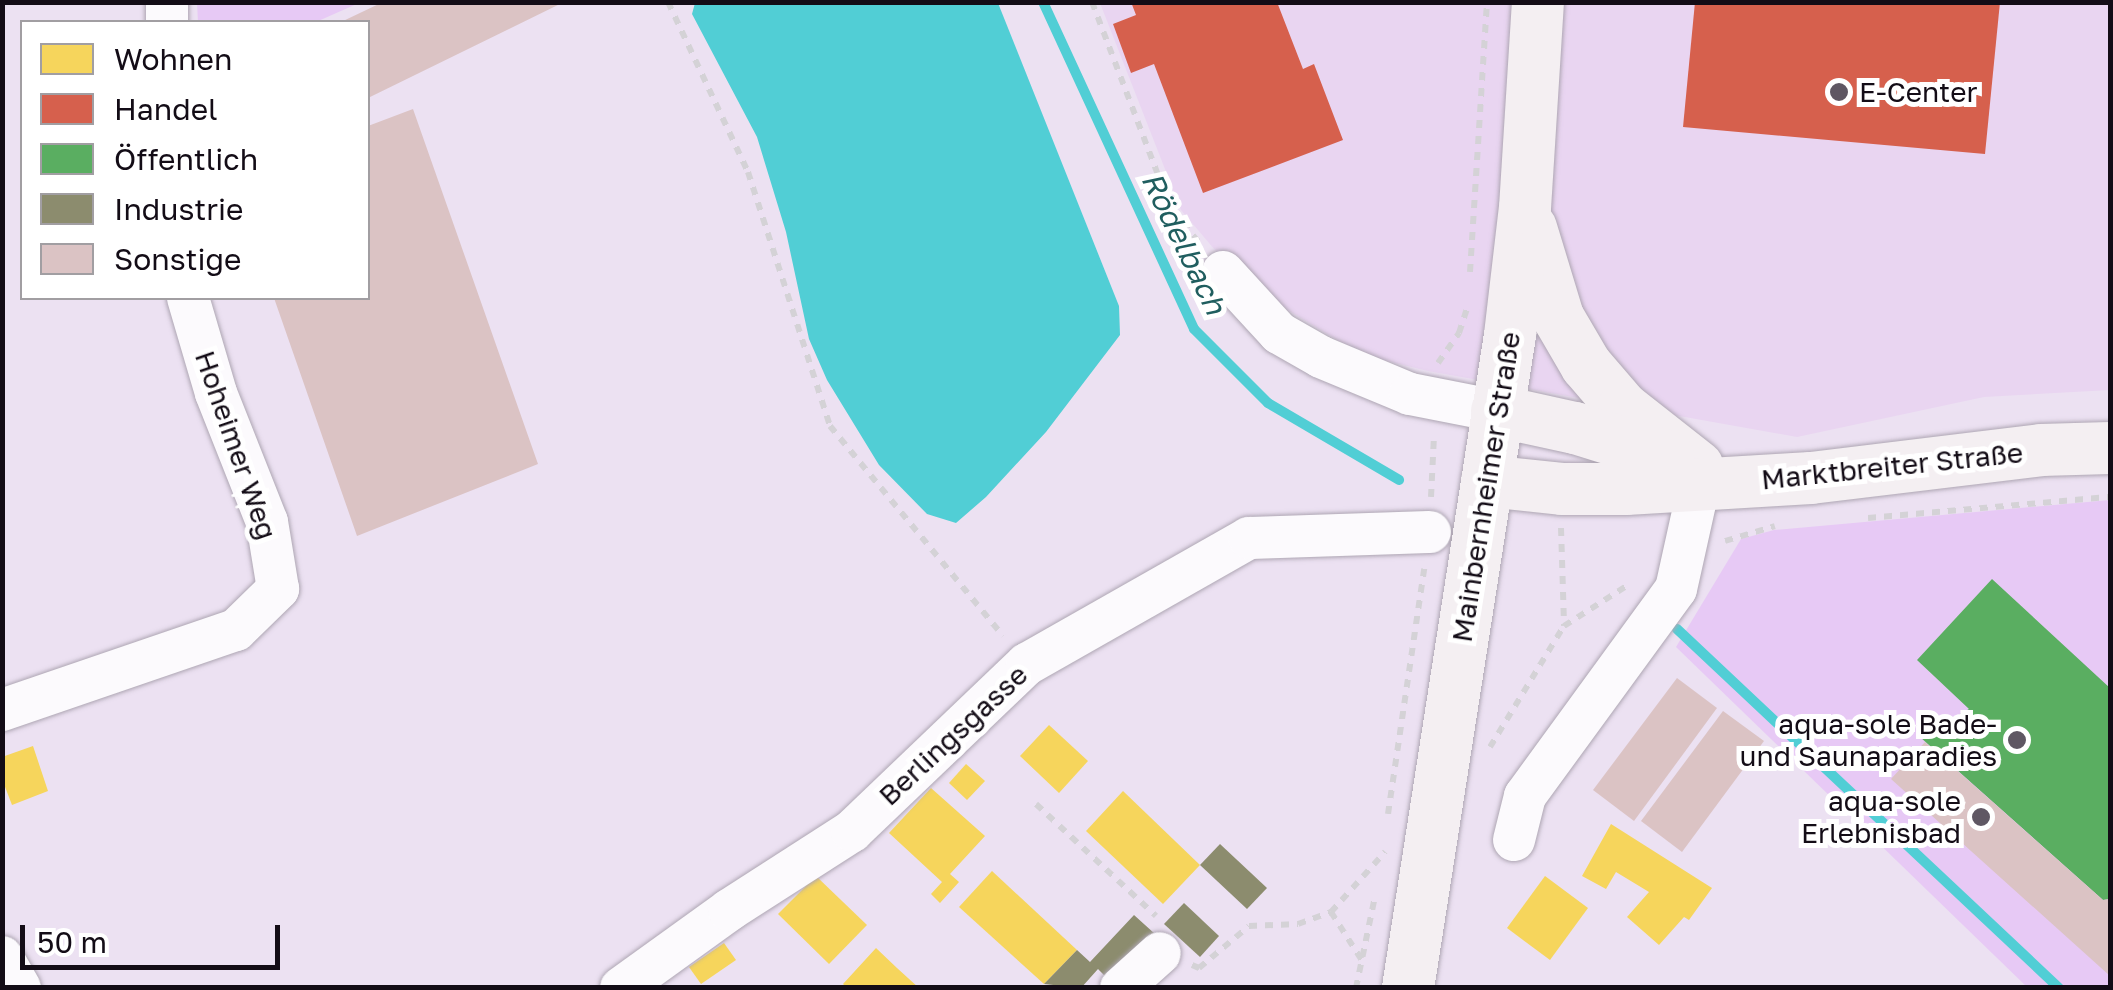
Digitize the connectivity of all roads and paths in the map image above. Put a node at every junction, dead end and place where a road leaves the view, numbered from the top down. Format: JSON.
{"nodes":[{"id":1,"x":668,"y":2,"type":"edge"},
{"id":2,"x":1092,"y":2,"type":"edge"},
{"id":3,"x":1487,"y":2,"type":"edge"},
{"id":4,"x":1538,"y":2,"type":"edge"},
{"id":5,"x":1525,"y":208,"type":"junction"},
{"id":6,"x":1223,"y":272,"type":"joint"},
{"id":7,"x":1470,"y":277,"type":"dead end"},
{"id":8,"x":1468,"y":295,"type":"dead end"},
{"id":9,"x":189,"y":300,"type":"edge"},
{"id":10,"x":1435,"y":399,"type":"junction"},
{"id":11,"x":1497,"y":412,"type":"junction"},
{"id":12,"x":2110,"y":434,"type":"edge"},
{"id":13,"x":2110,"y":448,"type":"edge"},
{"id":14,"x":2041,"y":450,"type":"junction"},
{"id":15,"x":1712,"y":477,"type":"junction"},
{"id":16,"x":1487,"y":481,"type":"junction"},
{"id":17,"x":2110,"y":497,"type":"edge"},
{"id":18,"x":1853,"y":520,"type":"dead end"},
{"id":19,"x":1794,"y":524,"type":"dead end"},
{"id":20,"x":1430,"y":532,"type":"junction"},
{"id":21,"x":1684,"y":554,"type":"junction"},
{"id":22,"x":1026,"y":664,"type":"junction"},
{"id":23,"x":2,"y":710,"type":"edge"},
{"id":24,"x":1487,"y":765,"type":"dead end"},
{"id":25,"x":1036,"y":804,"type":"dead end"},
{"id":26,"x":1402,"y":825,"type":"junction"},
{"id":27,"x":1514,"y":840,"type":"dead end"},
{"id":28,"x":1383,"y":853,"type":"junction"},
{"id":29,"x":1380,"y":872,"type":"dead end"},
{"id":30,"x":1376,"y":890,"type":"dead end"},
{"id":31,"x":1330,"y":912,"type":"junction"},
{"id":32,"x":1160,"y":952,"type":"junction"},
{"id":33,"x":2,"y":957,"type":"edge"},
{"id":34,"x":1396,"y":976,"type":"edge"},
{"id":35,"x":20,"y":988,"type":"edge"},
{"id":36,"x":621,"y":988,"type":"edge"},
{"id":37,"x":1121,"y":988,"type":"edge"},
{"id":38,"x":1356,"y":988,"type":"edge"}],
"edges":[{"from":1,"to":22,"type":"path"},
{"from":2,"to":6,"type":"path"},
{"from":3,"to":7,"type":"path"},
{"from":4,"to":5,"type":"main road","name":"Mainbernheimer Straße"},
{"from":5,"to":11,"type":"main road","name":"Mainbernheimer Straße"},
{"from":5,"to":15,"type":"main road"},
{"from":6,"to":10,"type":"street"},
{"from":8,"to":10,"type":"path"},
{"from":9,"to":23,"type":"street","name":"Hoheimer Weg"},
{"from":10,"to":11,"type":"street"},
{"from":10,"to":20,"type":"path"},
{"from":11,"to":15,"type":"main road"},
{"from":11,"to":16,"type":"main road","name":"Mainbernheimer Straße"},
{"from":12,"to":14,"type":"main road","name":"Marktbreiter Straße"},
{"from":13,"to":14,"type":"main road","name":"Marktbreiter Straße"},
{"from":14,"to":15,"type":"main road","name":"Marktbreiter Straße"},
{"from":15,"to":16,"type":"main road","name":"Marktbreiter Straße"},
{"from":15,"to":21,"type":"street"},
{"from":16,"to":26,"type":"main road","name":"Mainbernheimer Straße"},
{"from":17,"to":18,"type":"path"},
{"from":19,"to":21,"type":"path"},
{"from":20,"to":22,"type":"street","name":"Berlingsgasse"},
{"from":20,"to":26,"type":"path"},
{"from":21,"to":24,"type":"path"},
{"from":21,"to":27,"type":"street"},
{"from":22,"to":36,"type":"street","name":"Berlingsgasse"},
{"from":25,"to":32,"type":"path"},
{"from":26,"to":28,"type":"path"},
{"from":26,"to":28,"type":"path"},
{"from":26,"to":34,"type":"main road","name":"Mainbernheimer Straße"},
{"from":28,"to":29,"type":"path"},
{"from":28,"to":31,"type":"path"},
{"from":30,"to":34,"type":"path"},
{"from":31,"to":32,"type":"path"},
{"from":31,"to":34,"type":"path"},
{"from":32,"to":37,"type":"street"},
{"from":33,"to":35,"type":"street"},
{"from":34,"to":38,"type":"path"}]}
